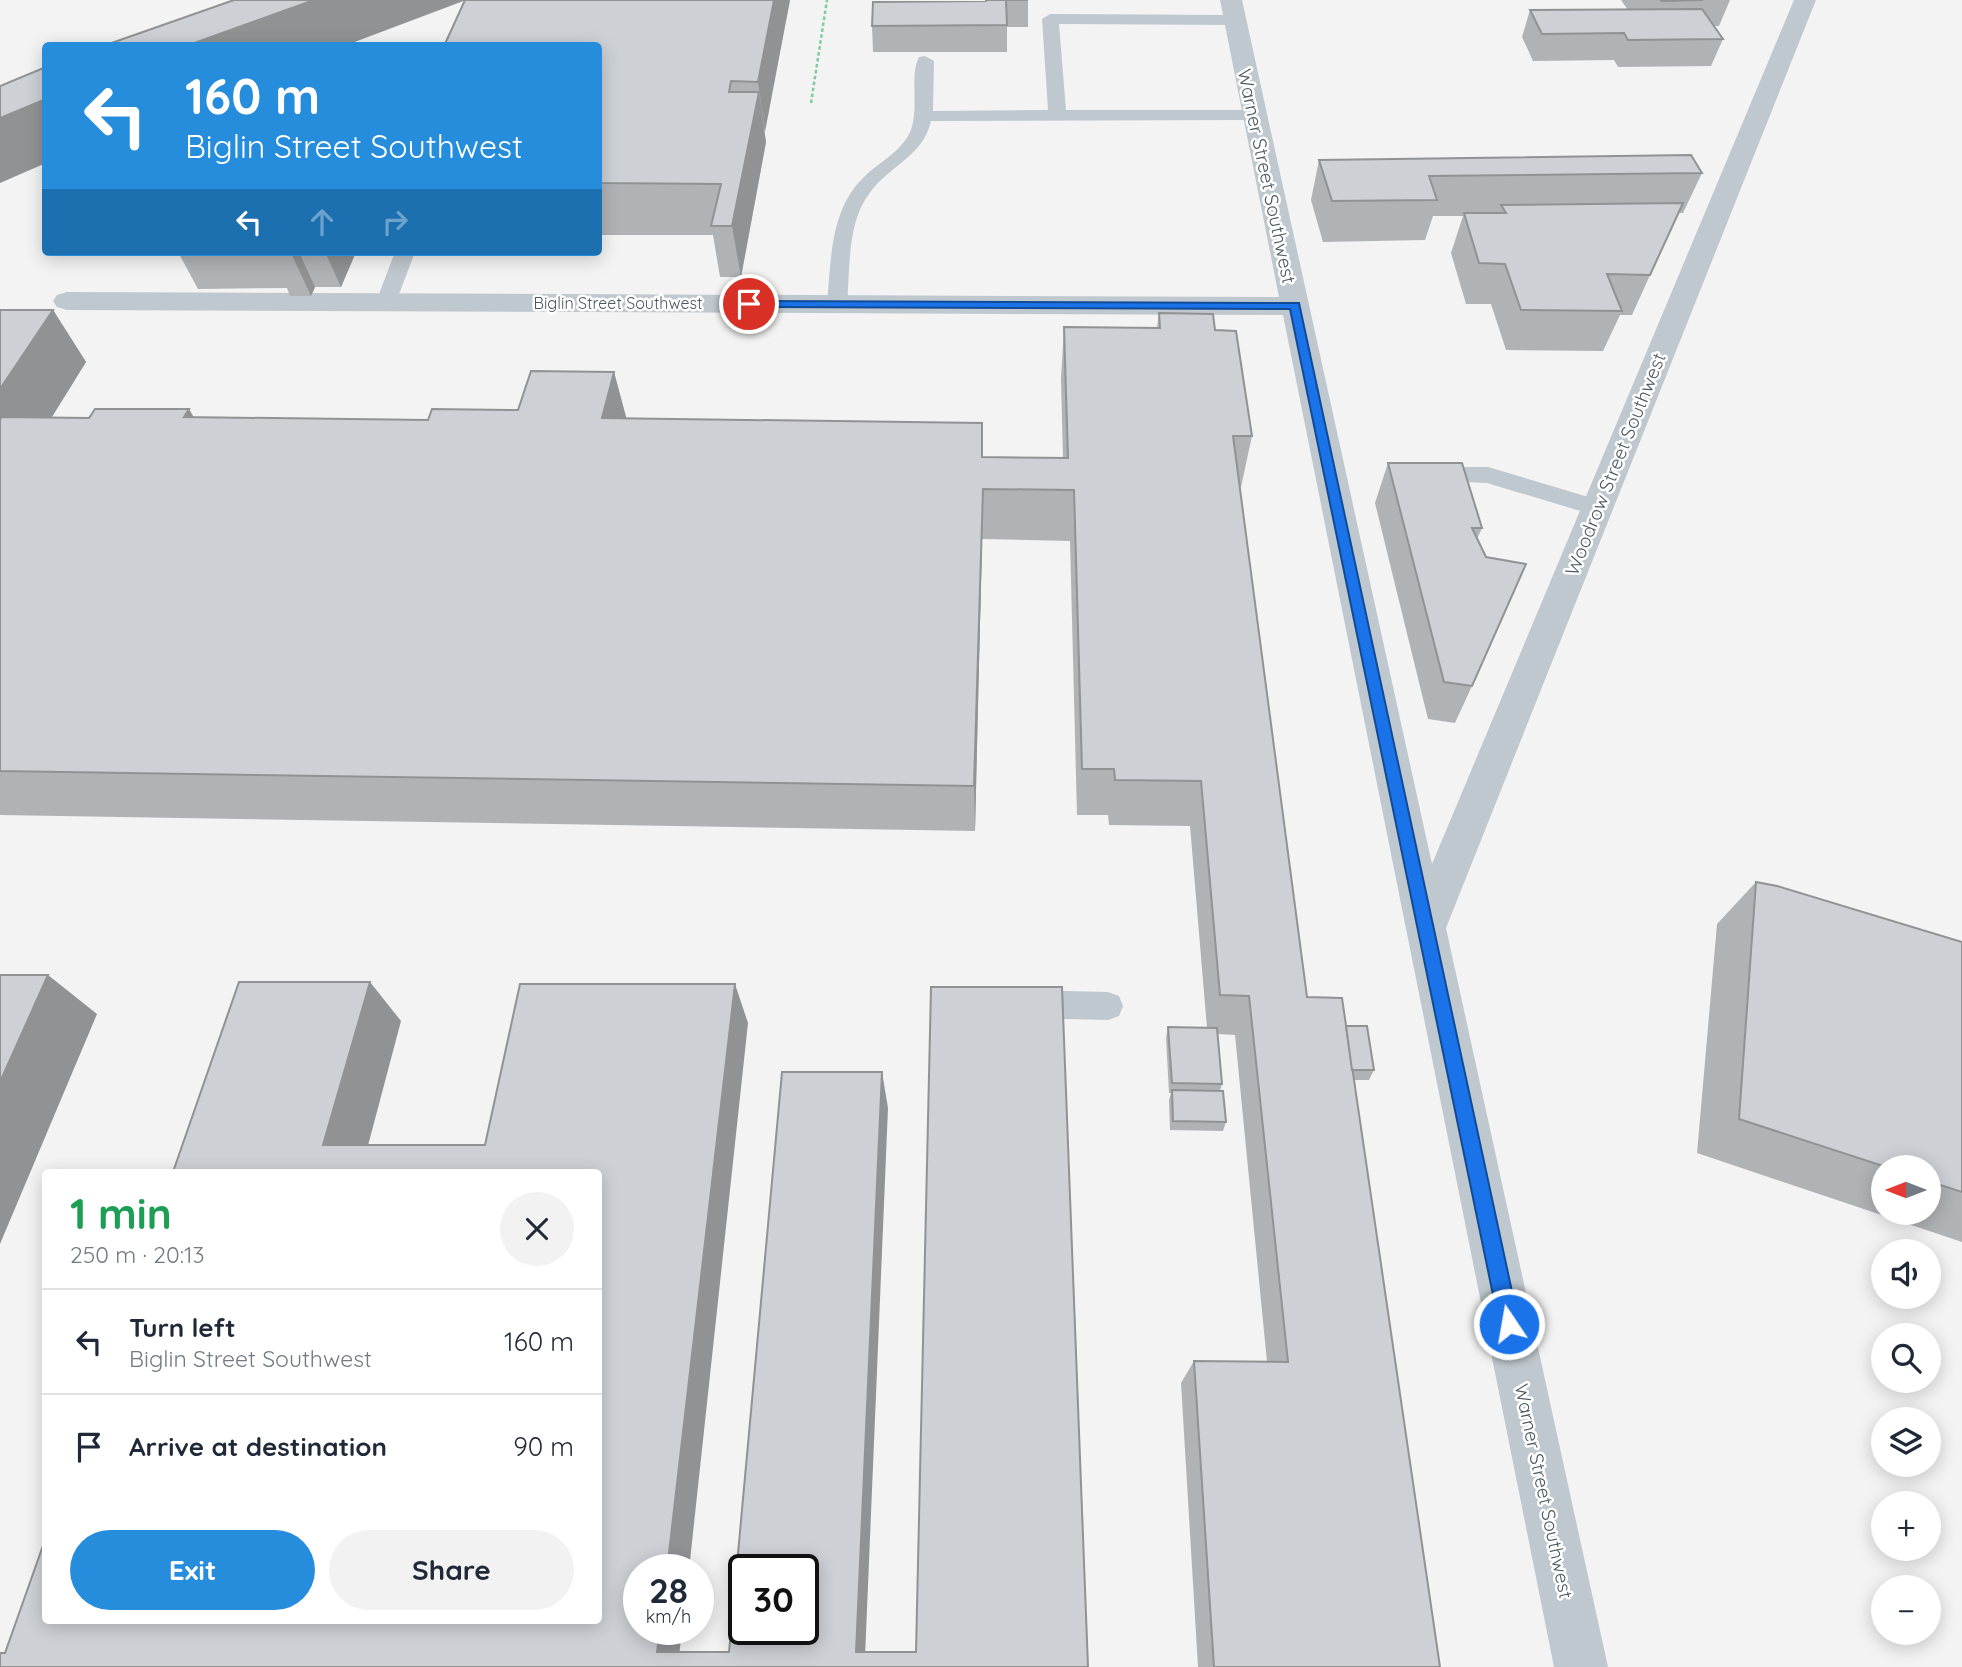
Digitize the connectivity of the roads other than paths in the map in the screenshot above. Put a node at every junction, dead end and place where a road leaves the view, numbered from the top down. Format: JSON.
{"nodes":[{"id":1,"x":1805,"y":0,"type":"edge"},
{"id":2,"x":1233,"y":10,"type":"edge"},
{"id":3,"x":925,"y":61,"type":"dead end"},
{"id":4,"x":1057,"y":115,"type":"junction"},
{"id":5,"x":1254,"y":115,"type":"junction"},
{"id":6,"x":924,"y":116,"type":"junction"},
{"id":7,"x":403,"y":256,"type":"edge"},
{"id":8,"x":67,"y":301,"type":"dead end"},
{"id":9,"x":386,"y":302,"type":"junction"},
{"id":10,"x":837,"y":304,"type":"junction"},
{"id":11,"x":1295,"y":306,"type":"junction"},
{"id":12,"x":1425,"y":475,"type":"edge"},
{"id":13,"x":1597,"y":508,"type":"junction"},
{"id":14,"x":1426,"y":927,"type":"junction"},
{"id":15,"x":996,"y":1004,"type":"edge"},
{"id":16,"x":1108,"y":1006,"type":"dead end"},
{"id":17,"x":1581,"y":1667,"type":"edge"}],
"edges":[{"from":1,"to":13,"type":"street","name":"Woodrow Street Southwest"},
{"from":2,"to":4,"type":"lane"},
{"from":2,"to":5,"type":"street","name":"Warner Street Southwest"},
{"from":3,"to":6,"type":"lane"},
{"from":4,"to":5,"type":"lane"},
{"from":4,"to":6,"type":"lane"},
{"from":5,"to":11,"type":"street","name":"Warner Street Southwest"},
{"from":6,"to":10,"type":"lane"},
{"from":7,"to":9,"type":"lane"},
{"from":8,"to":9,"type":"street","name":"Biglin Street Southwest"},
{"from":9,"to":10,"type":"street","name":"Biglin Street Southwest"},
{"from":10,"to":11,"type":"street","name":"Biglin Street Southwest"},
{"from":11,"to":14,"type":"street","name":"Warner Street Southwest"},
{"from":12,"to":13,"type":"lane"},
{"from":13,"to":14,"type":"street","name":"Woodrow Street Southwest"},
{"from":14,"to":17,"type":"street","name":"Warner Street Southwest"},
{"from":15,"to":16,"type":"lane"}]}
